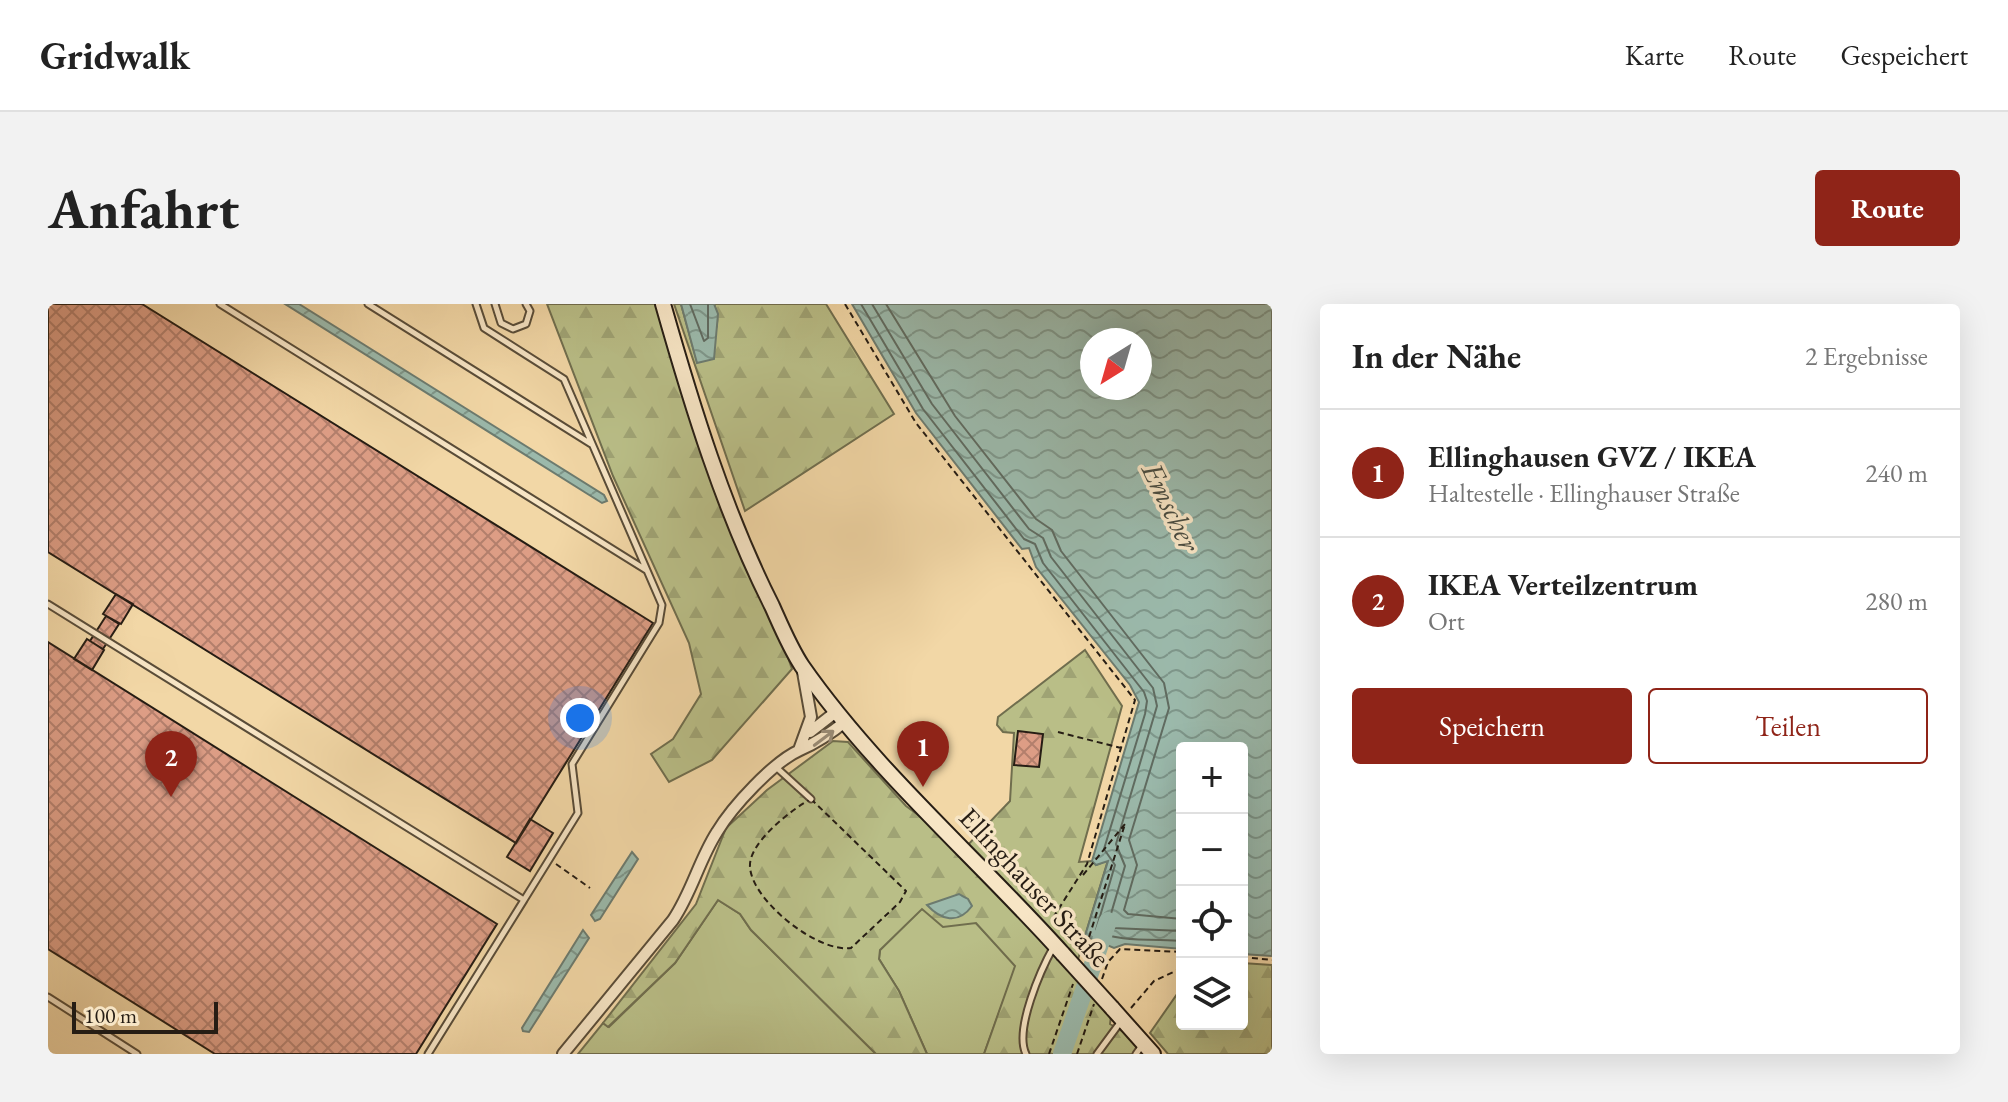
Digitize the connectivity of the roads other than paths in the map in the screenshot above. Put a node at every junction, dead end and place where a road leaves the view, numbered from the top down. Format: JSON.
{"nodes":[{"id":1,"x":220,"y":304,"type":"edge"},
{"id":2,"x":368,"y":304,"type":"edge"},
{"id":3,"x":476,"y":304,"type":"edge"},
{"id":4,"x":495,"y":304,"type":"edge"},
{"id":5,"x":526,"y":304,"type":"edge"},
{"id":6,"x":663,"y":304,"type":"edge"},
{"id":7,"x":592,"y":445,"type":"junction"},
{"id":8,"x":647,"y":571,"type":"junction"},
{"id":9,"x":48,"y":604,"type":"edge"},
{"id":10,"x":801,"y":665,"type":"junction"},
{"id":11,"x":842,"y":716,"type":"junction"},
{"id":12,"x":805,"y":736,"type":"junction"},
{"id":13,"x":799,"y":750,"type":"junction"},
{"id":14,"x":777,"y":768,"type":"junction"},
{"id":15,"x":811,"y":799,"type":"road end"},
{"id":16,"x":524,"y":900,"type":"junction"},
{"id":17,"x":1059,"y":950,"type":"junction"},
{"id":18,"x":48,"y":997,"type":"edge"},
{"id":19,"x":1117,"y":1014,"type":"junction"},
{"id":20,"x":123,"y":1045,"type":"junction"},
{"id":21,"x":1144,"y":1051,"type":"edge"},
{"id":22,"x":117,"y":1054,"type":"edge"},
{"id":23,"x":137,"y":1054,"type":"edge"},
{"id":24,"x":428,"y":1054,"type":"edge"},
{"id":25,"x":563,"y":1054,"type":"edge"},
{"id":26,"x":1026,"y":1054,"type":"edge"},
{"id":27,"x":1097,"y":1054,"type":"edge"}],
"edges":[{"from":1,"to":8,"type":"lane"},
{"from":2,"to":7,"type":"lane"},
{"from":3,"to":7,"type":"lane"},
{"from":4,"to":5,"type":"lane"},
{"from":6,"to":10,"type":"main road","name":"Ellinghauser Straße"},
{"from":7,"to":8,"type":"lane"},
{"from":8,"to":16,"type":"lane"},
{"from":9,"to":16,"type":"lane"},
{"from":10,"to":11,"type":"main road","name":"Ellinghauser Straße"},
{"from":10,"to":12,"type":"street","name":"Ellinghauser Straße"},
{"from":11,"to":12,"type":"street","name":"Ellinghauser Straße"},
{"from":13,"to":11,"type":"street","name":"Ellinghauser Straße","one_way":true},
{"from":11,"to":17,"type":"main road","name":"Ellinghauser Straße"},
{"from":12,"to":13,"type":"street","name":"Ellinghauser Straße"},
{"from":13,"to":14,"type":"street","name":"Ellinghauser Straße"},
{"from":14,"to":15,"type":"lane"},
{"from":14,"to":25,"type":"street","name":"Ellinghauser Straße"},
{"from":16,"to":24,"type":"lane"},
{"from":17,"to":19,"type":"main road","name":"Ellinghauser Straße","bridge":true},
{"from":17,"to":26,"type":"lane"},
{"from":18,"to":20,"type":"lane"},
{"from":19,"to":21,"type":"main road","name":"Ellinghauser Straße"},
{"from":19,"to":27,"type":"lane"},
{"from":20,"to":22,"type":"lane"},
{"from":20,"to":23,"type":"lane"}]}
